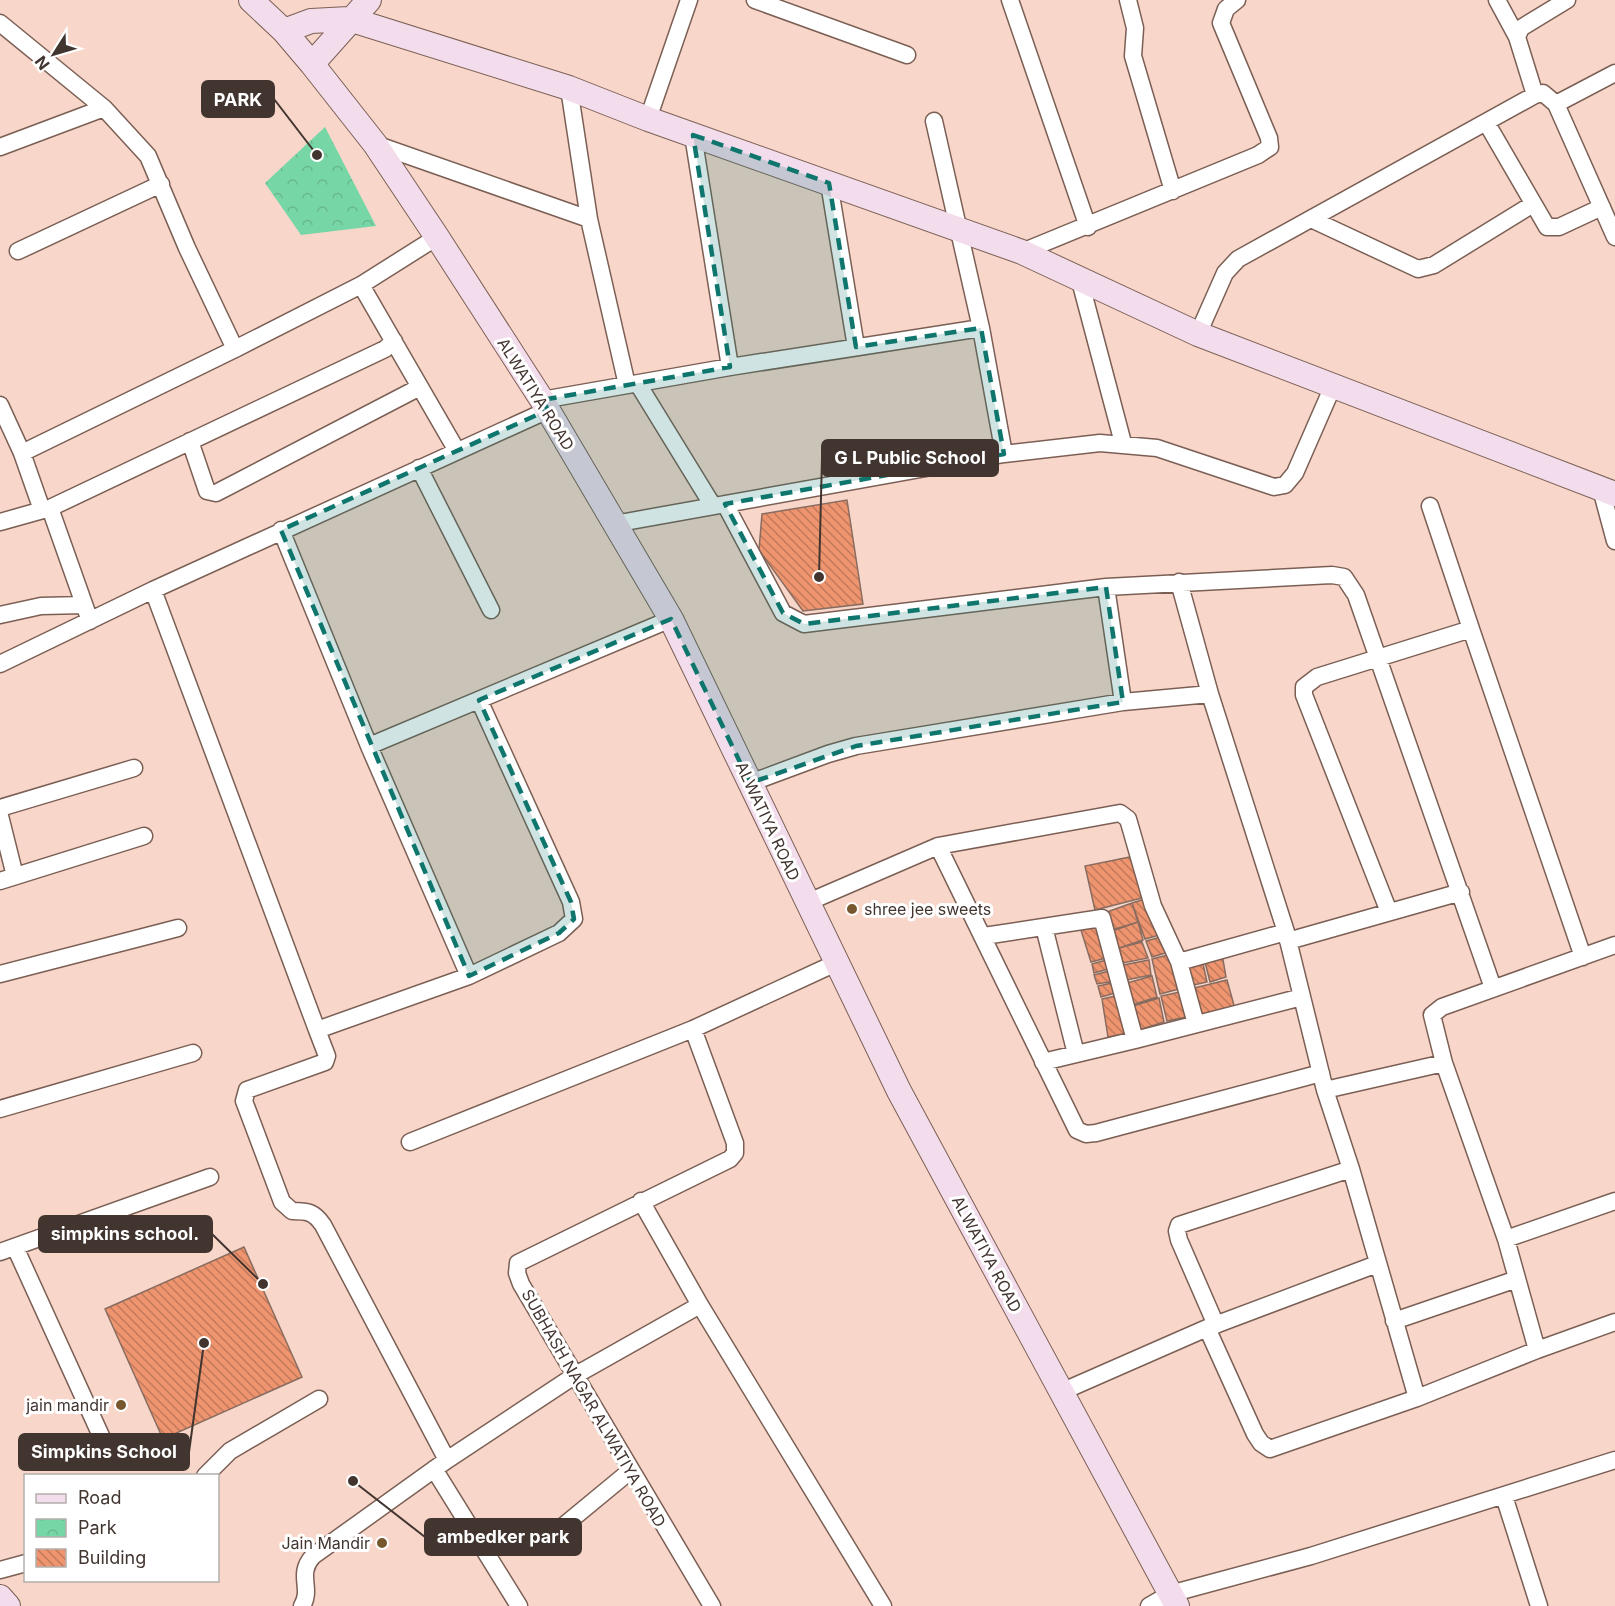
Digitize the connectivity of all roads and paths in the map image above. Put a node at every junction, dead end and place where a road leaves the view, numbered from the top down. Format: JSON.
{"nodes":[{"id":1,"x":251,"y":0,"type":"edge"},
{"id":2,"x":369,"y":0,"type":"edge"},
{"id":3,"x":688,"y":0,"type":"edge"},
{"id":4,"x":755,"y":0,"type":"edge"},
{"id":5,"x":1010,"y":0,"type":"edge"},
{"id":6,"x":1128,"y":0,"type":"edge"},
{"id":7,"x":1237,"y":0,"type":"edge"},
{"id":8,"x":1497,"y":0,"type":"edge"},
{"id":9,"x":1567,"y":0,"type":"edge"},
{"id":10,"x":350,"y":20,"type":"junction"},
{"id":11,"x":4,"y":30,"type":"edge"},
{"id":12,"x":284,"y":31,"type":"junction"},
{"id":13,"x":1517,"y":37,"type":"junction"},
{"id":14,"x":908,"y":55,"type":"dead end"},
{"id":15,"x":312,"y":64,"type":"junction"},
{"id":16,"x":1615,"y":73,"type":"edge"},
{"id":17,"x":569,"y":88,"type":"junction"},
{"id":18,"x":1535,"y":95,"type":"junction"},
{"id":19,"x":1557,"y":104,"type":"junction"},
{"id":20,"x":104,"y":108,"type":"junction"},
{"id":21,"x":648,"y":119,"type":"junction"},
{"id":22,"x":934,"y":121,"type":"dead end"},
{"id":23,"x":1486,"y":122,"type":"junction"},
{"id":24,"x":693,"y":135,"type":"junction"},
{"id":25,"x":375,"y":144,"type":"junction"},
{"id":26,"x":0,"y":147,"type":"edge"},
{"id":27,"x":829,"y":183,"type":"junction"},
{"id":28,"x":161,"y":184,"type":"junction"},
{"id":29,"x":1173,"y":191,"type":"junction"},
{"id":30,"x":1533,"y":204,"type":"junction"},
{"id":31,"x":1602,"y":207,"type":"junction"},
{"id":32,"x":589,"y":219,"type":"junction"},
{"id":33,"x":1311,"y":219,"type":"junction"},
{"id":34,"x":1088,"y":227,"type":"junction"},
{"id":35,"x":956,"y":228,"type":"junction"},
{"id":36,"x":436,"y":237,"type":"junction"},
{"id":37,"x":1615,"y":237,"type":"edge"},
{"id":38,"x":18,"y":251,"type":"dead end"},
{"id":39,"x":1022,"y":252,"type":"junction"},
{"id":40,"x":1080,"y":276,"type":"junction"},
{"id":41,"x":362,"y":285,"type":"junction"},
{"id":42,"x":981,"y":328,"type":"junction"},
{"id":43,"x":1198,"y":334,"type":"junction"},
{"id":44,"x":394,"y":341,"type":"junction"},
{"id":45,"x":856,"y":347,"type":"junction"},
{"id":46,"x":235,"y":349,"type":"junction"},
{"id":47,"x":730,"y":367,"type":"junction"},
{"id":48,"x":633,"y":385,"type":"junction"},
{"id":49,"x":1333,"y":386,"type":"junction"},
{"id":50,"x":420,"y":387,"type":"junction"},
{"id":51,"x":0,"y":405,"type":"edge"},
{"id":52,"x":545,"y":405,"type":"junction"},
{"id":53,"x":190,"y":441,"type":"junction"},
{"id":54,"x":1123,"y":443,"type":"junction"},
{"id":55,"x":457,"y":451,"type":"junction"},
{"id":56,"x":22,"y":453,"type":"junction"},
{"id":57,"x":1004,"y":454,"type":"junction"},
{"id":58,"x":419,"y":468,"type":"junction"},
{"id":59,"x":1608,"y":492,"type":"edge"},
{"id":60,"x":719,"y":505,"type":"junction"},
{"id":61,"x":1430,"y":506,"type":"dead end"},
{"id":62,"x":46,"y":509,"type":"junction"},
{"id":63,"x":0,"y":522,"type":"edge"},
{"id":64,"x":614,"y":524,"type":"junction"},
{"id":65,"x":281,"y":530,"type":"junction"},
{"id":66,"x":1615,"y":541,"type":"edge"},
{"id":67,"x":1179,"y":582,"type":"junction"},
{"id":68,"x":1106,"y":587,"type":"junction"},
{"id":69,"x":153,"y":591,"type":"junction"},
{"id":70,"x":84,"y":605,"type":"junction"},
{"id":71,"x":491,"y":610,"type":"dead end"},
{"id":72,"x":0,"y":615,"type":"edge"},
{"id":73,"x":671,"y":620,"type":"junction"},
{"id":74,"x":90,"y":621,"type":"junction"},
{"id":75,"x":1471,"y":629,"type":"junction"},
{"id":76,"x":1378,"y":658,"type":"junction"},
{"id":77,"x":0,"y":664,"type":"edge"},
{"id":78,"x":1210,"y":694,"type":"junction"},
{"id":79,"x":479,"y":700,"type":"junction"},
{"id":80,"x":1122,"y":702,"type":"junction"},
{"id":81,"x":369,"y":746,"type":"junction"},
{"id":82,"x":134,"y":768,"type":"dead end"},
{"id":83,"x":750,"y":783,"type":"junction"},
{"id":84,"x":0,"y":808,"type":"edge"},
{"id":85,"x":0,"y":816,"type":"edge"},
{"id":86,"x":144,"y":836,"type":"dead end"},
{"id":87,"x":938,"y":846,"type":"junction"},
{"id":88,"x":8,"y":878,"type":"edge"},
{"id":89,"x":1461,"y":892,"type":"junction"},
{"id":90,"x":806,"y":903,"type":"junction"},
{"id":91,"x":1389,"y":912,"type":"junction"},
{"id":92,"x":1044,"y":927,"type":"junction"},
{"id":93,"x":178,"y":928,"type":"dead end"},
{"id":94,"x":984,"y":936,"type":"junction"},
{"id":95,"x":1287,"y":937,"type":"junction"},
{"id":96,"x":1615,"y":945,"type":"edge"},
{"id":97,"x":1583,"y":957,"type":"junction"},
{"id":98,"x":1179,"y":962,"type":"junction"},
{"id":99,"x":836,"y":963,"type":"junction"},
{"id":100,"x":0,"y":974,"type":"edge"},
{"id":101,"x":469,"y":976,"type":"junction"},
{"id":102,"x":1493,"y":988,"type":"junction"},
{"id":103,"x":1302,"y":997,"type":"junction"},
{"id":104,"x":1196,"y":1024,"type":"junction"},
{"id":105,"x":693,"y":1029,"type":"junction"},
{"id":106,"x":317,"y":1030,"type":"junction"},
{"id":107,"x":1135,"y":1040,"type":"junction"},
{"id":108,"x":193,"y":1053,"type":"dead end"},
{"id":109,"x":1076,"y":1054,"type":"junction"},
{"id":110,"x":1043,"y":1062,"type":"junction"},
{"id":111,"x":1444,"y":1063,"type":"junction"},
{"id":112,"x":1321,"y":1073,"type":"junction"},
{"id":113,"x":1325,"y":1090,"type":"junction"},
{"id":114,"x":0,"y":1109,"type":"edge"},
{"id":115,"x":410,"y":1143,"type":"dead end"},
{"id":116,"x":1351,"y":1168,"type":"junction"},
{"id":117,"x":210,"y":1177,"type":"dead end"},
{"id":118,"x":1615,"y":1201,"type":"edge"},
{"id":119,"x":641,"y":1202,"type":"junction"},
{"id":120,"x":1506,"y":1239,"type":"junction"},
{"id":121,"x":8,"y":1250,"type":"edge"},
{"id":122,"x":1377,"y":1264,"type":"junction"},
{"id":123,"x":1517,"y":1279,"type":"junction"},
{"id":124,"x":700,"y":1305,"type":"junction"},
{"id":125,"x":1394,"y":1320,"type":"junction"},
{"id":126,"x":1615,"y":1322,"type":"edge"},
{"id":127,"x":1211,"y":1326,"type":"junction"},
{"id":128,"x":1537,"y":1350,"type":"junction"},
{"id":129,"x":574,"y":1376,"type":"junction"},
{"id":130,"x":1061,"y":1392,"type":"junction"},
{"id":131,"x":1417,"y":1398,"type":"junction"},
{"id":132,"x":319,"y":1399,"type":"dead end"},
{"id":133,"x":107,"y":1449,"type":"dead end"},
{"id":134,"x":1615,"y":1460,"type":"edge"},
{"id":135,"x":440,"y":1464,"type":"junction"},
{"id":136,"x":630,"y":1472,"type":"junction"},
{"id":137,"x":207,"y":1474,"type":"edge"},
{"id":138,"x":1504,"y":1496,"type":"junction"},
{"id":139,"x":550,"y":1536,"type":"dead end"},
{"id":140,"x":24,"y":1564,"type":"edge"},
{"id":141,"x":0,"y":1570,"type":"edge"},
{"id":142,"x":0,"y":1597,"type":"edge"},
{"id":143,"x":1173,"y":1600,"type":"edge"},
{"id":144,"x":308,"y":1602,"type":"edge"},
{"id":145,"x":8,"y":1606,"type":"edge"},
{"id":146,"x":519,"y":1606,"type":"edge"},
{"id":147,"x":712,"y":1606,"type":"edge"},
{"id":148,"x":883,"y":1606,"type":"edge"},
{"id":149,"x":1149,"y":1606,"type":"edge"},
{"id":150,"x":1539,"y":1606,"type":"edge"}],
"edges":[{"from":1,"to":12,"type":"street","name":"ALWATIYA ROAD"},
{"from":2,"to":10,"type":"street"},
{"from":3,"to":21,"type":"street"},
{"from":4,"to":14,"type":"street"},
{"from":5,"to":34,"type":"street"},
{"from":6,"to":29,"type":"street"},
{"from":7,"to":29,"type":"street"},
{"from":8,"to":13,"type":"street"},
{"from":9,"to":13,"type":"street"},
{"from":10,"to":12,"type":"street"},
{"from":10,"to":15,"type":"street"},
{"from":10,"to":17,"type":"street"},
{"from":11,"to":20,"type":"street"},
{"from":12,"to":15,"type":"street","name":"ALWATIYA ROAD"},
{"from":13,"to":18,"type":"street"},
{"from":15,"to":25,"type":"street","name":"ALWATIYA ROAD"},
{"from":16,"to":19,"type":"street"},
{"from":17,"to":21,"type":"street"},
{"from":17,"to":32,"type":"street"},
{"from":18,"to":19,"type":"street"},
{"from":18,"to":23,"type":"street"},
{"from":19,"to":31,"type":"street"},
{"from":20,"to":26,"type":"street"},
{"from":20,"to":28,"type":"street"},
{"from":21,"to":24,"type":"street"},
{"from":22,"to":35,"type":"street"},
{"from":23,"to":30,"type":"street"},
{"from":23,"to":33,"type":"street"},
{"from":24,"to":27,"type":"street"},
{"from":24,"to":47,"type":"street"},
{"from":25,"to":32,"type":"street"},
{"from":25,"to":36,"type":"street","name":"ALWATIYA ROAD"},
{"from":27,"to":35,"type":"street"},
{"from":27,"to":45,"type":"street"},
{"from":28,"to":38,"type":"street"},
{"from":28,"to":46,"type":"street"},
{"from":29,"to":34,"type":"street"},
{"from":30,"to":31,"type":"street"},
{"from":30,"to":33,"type":"street"},
{"from":31,"to":37,"type":"street"},
{"from":32,"to":48,"type":"street"},
{"from":33,"to":43,"type":"street"},
{"from":34,"to":39,"type":"street"},
{"from":35,"to":39,"type":"street"},
{"from":35,"to":42,"type":"street"},
{"from":36,"to":41,"type":"street"},
{"from":36,"to":52,"type":"street","name":"ALWATIYA ROAD"},
{"from":39,"to":40,"type":"street"},
{"from":40,"to":43,"type":"street"},
{"from":40,"to":54,"type":"street"},
{"from":41,"to":44,"type":"street"},
{"from":41,"to":46,"type":"street"},
{"from":42,"to":45,"type":"street"},
{"from":42,"to":57,"type":"street"},
{"from":43,"to":49,"type":"street"},
{"from":44,"to":50,"type":"street"},
{"from":44,"to":53,"type":"street"},
{"from":45,"to":47,"type":"street"},
{"from":46,"to":56,"type":"street"},
{"from":47,"to":48,"type":"street"},
{"from":48,"to":52,"type":"street"},
{"from":48,"to":60,"type":"street"},
{"from":49,"to":54,"type":"street"},
{"from":49,"to":59,"type":"street"},
{"from":50,"to":53,"type":"street"},
{"from":50,"to":55,"type":"street"},
{"from":51,"to":56,"type":"street"},
{"from":52,"to":55,"type":"street"},
{"from":52,"to":64,"type":"street","name":"ALWATIYA ROAD"},
{"from":53,"to":62,"type":"street"},
{"from":54,"to":57,"type":"street"},
{"from":55,"to":58,"type":"street"},
{"from":56,"to":62,"type":"street"},
{"from":57,"to":60,"type":"street"},
{"from":58,"to":65,"type":"street"},
{"from":58,"to":71,"type":"street"},
{"from":59,"to":66,"type":"street"},
{"from":60,"to":64,"type":"street"},
{"from":60,"to":68,"type":"street"},
{"from":61,"to":75,"type":"street"},
{"from":62,"to":63,"type":"street"},
{"from":62,"to":70,"type":"street"},
{"from":64,"to":73,"type":"street","name":"ALWATIYA ROAD"},
{"from":65,"to":69,"type":"street"},
{"from":65,"to":81,"type":"street"},
{"from":67,"to":68,"type":"street"},
{"from":67,"to":76,"type":"street"},
{"from":67,"to":78,"type":"street"},
{"from":68,"to":80,"type":"street"},
{"from":69,"to":74,"type":"street"},
{"from":69,"to":106,"type":"street"},
{"from":70,"to":72,"type":"street"},
{"from":70,"to":74,"type":"street"},
{"from":73,"to":79,"type":"street"},
{"from":73,"to":83,"type":"street","name":"ALWATIYA ROAD"},
{"from":74,"to":77,"type":"street"},
{"from":75,"to":76,"type":"street"},
{"from":75,"to":97,"type":"street"},
{"from":76,"to":89,"type":"street"},
{"from":76,"to":91,"type":"street"},
{"from":78,"to":80,"type":"street"},
{"from":78,"to":95,"type":"street"},
{"from":79,"to":81,"type":"street"},
{"from":79,"to":101,"type":"street"},
{"from":80,"to":83,"type":"street"},
{"from":81,"to":101,"type":"street"},
{"from":82,"to":84,"type":"street"},
{"from":83,"to":90,"type":"street","name":"ALWATIYA ROAD"},
{"from":85,"to":88,"type":"street"},
{"from":86,"to":88,"type":"street"},
{"from":87,"to":90,"type":"street"},
{"from":87,"to":94,"type":"street"},
{"from":87,"to":98,"type":"street"},
{"from":89,"to":91,"type":"street"},
{"from":89,"to":102,"type":"street"},
{"from":90,"to":99,"type":"street","name":"ALWATIYA ROAD"},
{"from":91,"to":95,"type":"street"},
{"from":92,"to":94,"type":"street"},
{"from":92,"to":107,"type":"street"},
{"from":92,"to":109,"type":"street"},
{"from":93,"to":100,"type":"street"},
{"from":94,"to":110,"type":"street"},
{"from":95,"to":98,"type":"street"},
{"from":95,"to":103,"type":"street"},
{"from":96,"to":97,"type":"street"},
{"from":97,"to":102,"type":"street"},
{"from":98,"to":104,"type":"street"},
{"from":99,"to":105,"type":"street"},
{"from":99,"to":130,"type":"street","name":"ALWATIYA ROAD"},
{"from":101,"to":106,"type":"street"},
{"from":102,"to":111,"type":"street"},
{"from":103,"to":104,"type":"street"},
{"from":103,"to":112,"type":"street"},
{"from":104,"to":107,"type":"street"},
{"from":105,"to":115,"type":"street"},
{"from":105,"to":119,"type":"street","name":"SUBHASH NAGAR ALWATIYA ROAD"},
{"from":106,"to":135,"type":"street"},
{"from":107,"to":109,"type":"street"},
{"from":108,"to":114,"type":"street"},
{"from":109,"to":110,"type":"street"},
{"from":110,"to":112,"type":"street"},
{"from":111,"to":113,"type":"street"},
{"from":111,"to":120,"type":"street"},
{"from":112,"to":113,"type":"street"},
{"from":113,"to":116,"type":"street"},
{"from":116,"to":122,"type":"street"},
{"from":116,"to":127,"type":"street"},
{"from":117,"to":121,"type":"street"},
{"from":118,"to":120,"type":"street"},
{"from":119,"to":124,"type":"street"},
{"from":119,"to":129,"type":"street","name":"SUBHASH NAGAR ALWATIYA ROAD"},
{"from":120,"to":123,"type":"street"},
{"from":121,"to":133,"type":"street"},
{"from":122,"to":125,"type":"street"},
{"from":122,"to":127,"type":"street"},
{"from":123,"to":125,"type":"street"},
{"from":123,"to":128,"type":"street"},
{"from":124,"to":129,"type":"street"},
{"from":124,"to":148,"type":"street"},
{"from":125,"to":131,"type":"street"},
{"from":126,"to":128,"type":"street"},
{"from":127,"to":130,"type":"street"},
{"from":127,"to":131,"type":"street"},
{"from":128,"to":131,"type":"street"},
{"from":129,"to":135,"type":"street"},
{"from":129,"to":136,"type":"street","name":"SUBHASH NAGAR ALWATIYA ROAD"},
{"from":130,"to":143,"type":"street","name":"ALWATIYA ROAD"},
{"from":132,"to":137,"type":"street"},
{"from":134,"to":138,"type":"street"},
{"from":135,"to":144,"type":"street"},
{"from":135,"to":146,"type":"street"},
{"from":136,"to":139,"type":"street"},
{"from":136,"to":147,"type":"street","name":"SUBHASH NAGAR ALWATIYA ROAD"},
{"from":138,"to":143,"type":"street"},
{"from":138,"to":150,"type":"street"},
{"from":140,"to":141,"type":"street"},
{"from":142,"to":145,"type":"street"},
{"from":143,"to":149,"type":"street"}]}
